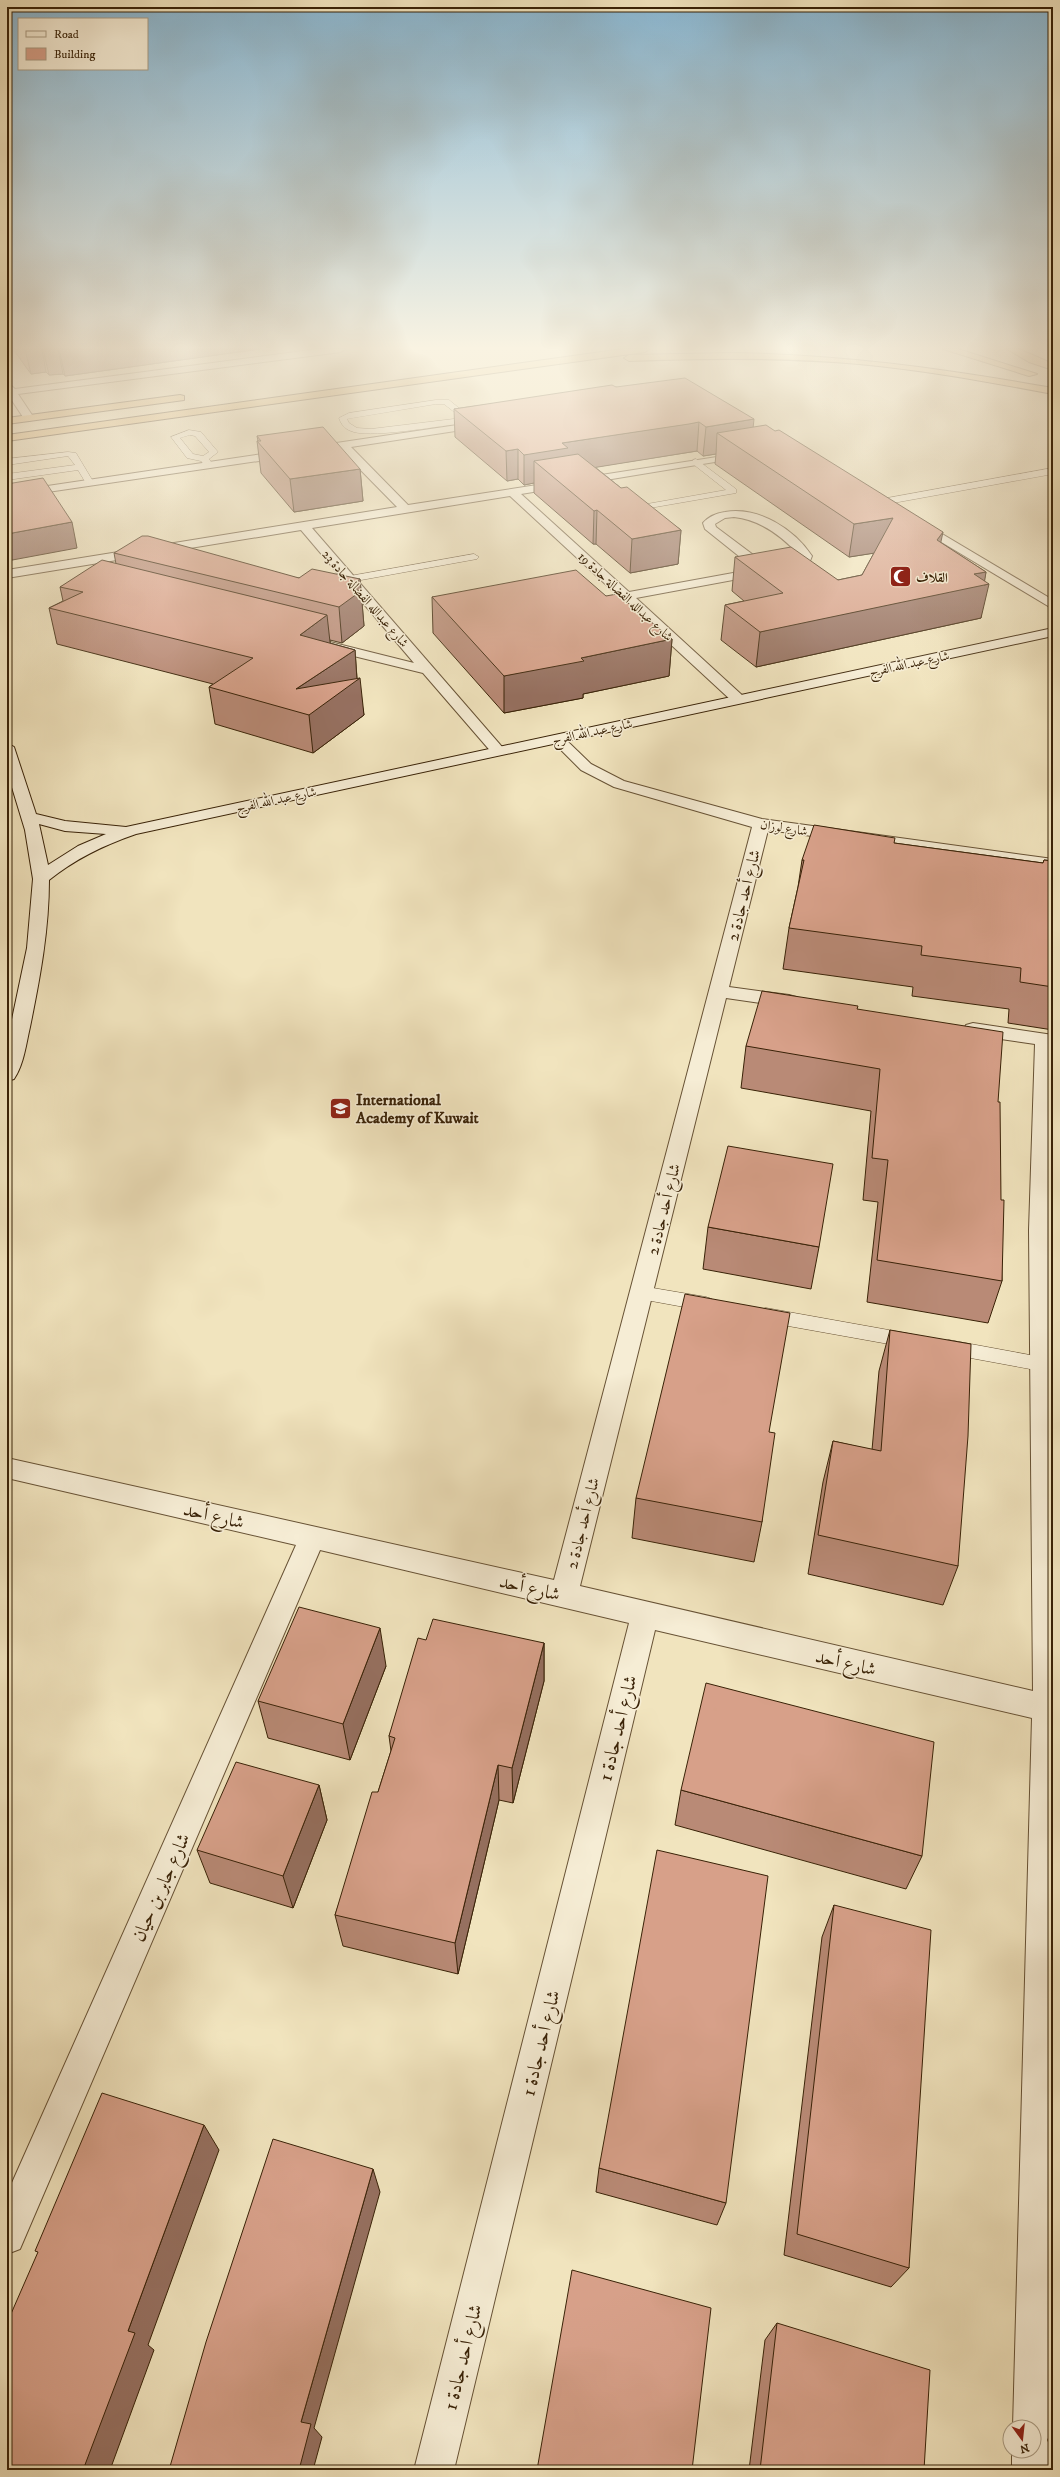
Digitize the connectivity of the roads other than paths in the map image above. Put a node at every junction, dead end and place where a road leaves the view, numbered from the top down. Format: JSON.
{"nodes":[{"id":1,"x":191,"y":465,"type":"edge"},
{"id":2,"x":362,"y":465,"type":"edge"},
{"id":3,"x":680,"y":465,"type":"edge"},
{"id":4,"x":699,"y":465,"type":"edge"},
{"id":5,"x":81,"y":467,"type":"joint"},
{"id":6,"x":1053,"y":471,"type":"edge"},
{"id":7,"x":7,"y":477,"type":"edge"},
{"id":8,"x":90,"y":482,"type":"junction"},
{"id":9,"x":513,"y":492,"type":"junction"},
{"id":10,"x":869,"y":494,"type":"edge"},
{"id":11,"x":7,"y":495,"type":"edge"},
{"id":12,"x":882,"y":502,"type":"junction"},
{"id":13,"x":647,"y":507,"type":"edge"},
{"id":14,"x":405,"y":509,"type":"junction"},
{"id":15,"x":896,"y":511,"type":"edge"},
{"id":16,"x":910,"y":519,"type":"edge"},
{"id":17,"x":304,"y":526,"type":"junction"},
{"id":18,"x":474,"y":557,"type":"dead end"},
{"id":19,"x":28,"y":571,"type":"junction"},
{"id":20,"x":766,"y":571,"type":"junction"},
{"id":21,"x":7,"y":574,"type":"edge"},
{"id":22,"x":58,"y":578,"type":"dead end"},
{"id":23,"x":350,"y":579,"type":"junction"},
{"id":24,"x":626,"y":596,"type":"junction"},
{"id":25,"x":1053,"y":605,"type":"edge"},
{"id":26,"x":1053,"y":632,"type":"edge"},
{"id":27,"x":313,"y":642,"type":"edge"},
{"id":28,"x":428,"y":670,"type":"junction"},
{"id":29,"x":738,"y":699,"type":"junction"},
{"id":30,"x":557,"y":738,"type":"junction"},
{"id":31,"x":7,"y":747,"type":"edge"},
{"id":32,"x":498,"y":751,"type":"junction"},
{"id":33,"x":28,"y":816,"type":"junction"},
{"id":34,"x":761,"y":824,"type":"junction"},
{"id":35,"x":132,"y":830,"type":"junction"},
{"id":36,"x":1053,"y":864,"type":"edge"},
{"id":37,"x":41,"y":879,"type":"junction"},
{"id":38,"x":719,"y":990,"type":"junction"},
{"id":39,"x":804,"y":1003,"type":"edge"},
{"id":40,"x":952,"y":1026,"type":"edge"},
{"id":41,"x":1049,"y":1040,"type":"edge"},
{"id":42,"x":7,"y":1075,"type":"edge"},
{"id":43,"x":1047,"y":1232,"type":"edge"},
{"id":44,"x":641,"y":1293,"type":"junction"},
{"id":45,"x":720,"y":1307,"type":"edge"},
{"id":46,"x":751,"y":1312,"type":"edge"},
{"id":47,"x":1041,"y":1364,"type":"junction"},
{"id":48,"x":7,"y":1468,"type":"edge"},
{"id":49,"x":1048,"y":1473,"type":"edge"},
{"id":50,"x":314,"y":1538,"type":"junction"},
{"id":51,"x":564,"y":1594,"type":"junction"},
{"id":52,"x":645,"y":1616,"type":"junction"},
{"id":53,"x":1050,"y":1708,"type":"edge"},
{"id":54,"x":1045,"y":2210,"type":"edge"},
{"id":55,"x":7,"y":2236,"type":"edge"},
{"id":56,"x":1033,"y":2419,"type":"edge"},
{"id":57,"x":1032,"y":2459,"type":"edge"},
{"id":58,"x":434,"y":2470,"type":"edge"},
{"id":59,"x":1032,"y":2470,"type":"edge"}],
"edges":[{"from":1,"to":8,"type":"street"},
{"from":2,"to":14,"type":"street"},
{"from":3,"to":9,"type":"street"},
{"from":4,"to":13,"type":"lane"},
{"from":5,"to":7,"type":"lane"},
{"from":5,"to":8,"type":"lane"},
{"from":6,"to":12,"type":"lane"},
{"from":8,"to":11,"type":"street"},
{"from":9,"to":14,"type":"street"},
{"from":9,"to":24,"type":"street","name":"شارع عبدالله الفضالة جادة 19"},
{"from":10,"to":12,"type":"street"},
{"from":12,"to":15,"type":"street"},
{"from":14,"to":17,"type":"street"},
{"from":16,"to":25,"type":"street"},
{"from":17,"to":19,"type":"street"},
{"from":17,"to":23,"type":"street","name":"شارع عبدالله الفضالة جادة 23"},
{"from":18,"to":23,"type":"lane"},
{"from":19,"to":21,"type":"street"},
{"from":19,"to":22,"type":"street"},
{"from":20,"to":20,"type":"street"},
{"from":20,"to":24,"type":"street"},
{"from":23,"to":28,"type":"street","name":"شارع عبدالله الفضالة جادة 23"},
{"from":24,"to":29,"type":"street","name":"شارع عبدالله الفضالة جادة 19"},
{"from":26,"to":29,"type":"street","name":"شارع عبد الله الفرج"},
{"from":27,"to":28,"type":"street","name":"شارع عبدالله الفضالة جادة 23"},
{"from":28,"to":32,"type":"street","name":"شارع عبدالله الفضالة جادة 23"},
{"from":29,"to":30,"type":"street","name":"شارع عبد الله الفرج"},
{"from":30,"to":32,"type":"street","name":"شارع عبد الله الفرج"},
{"from":30,"to":34,"type":"street","name":"شارع لوزان"},
{"from":31,"to":33,"type":"street"},
{"from":32,"to":35,"type":"street","name":"شارع عبد الله الفرج"},
{"from":33,"to":35,"type":"street","name":"شارع عبد الله الفرج"},
{"from":33,"to":37,"type":"street"},
{"from":34,"to":36,"type":"street","name":"شارع لوزان"},
{"from":34,"to":38,"type":"street","name":"شارع أحد جادة 2"},
{"from":35,"to":37,"type":"street","name":"شارع عبد الله الفرج"},
{"from":37,"to":42,"type":"street"},
{"from":38,"to":39,"type":"street"},
{"from":38,"to":44,"type":"street","name":"شارع أحد جادة 2"},
{"from":40,"to":41,"type":"street"},
{"from":41,"to":43,"type":"street"},
{"from":43,"to":47,"type":"street"},
{"from":44,"to":45,"type":"lane"},
{"from":44,"to":51,"type":"street","name":"شارع أحد جادة 2"},
{"from":46,"to":47,"type":"lane"},
{"from":47,"to":49,"type":"street"},
{"from":48,"to":50,"type":"street","name":"شارع أحد"},
{"from":49,"to":53,"type":"street"},
{"from":50,"to":51,"type":"street","name":"شارع أحد"},
{"from":50,"to":55,"type":"street","name":"شارع جابر بن حيان"},
{"from":51,"to":52,"type":"street","name":"شارع أحد"},
{"from":52,"to":53,"type":"street","name":"شارع أحد"},
{"from":52,"to":58,"type":"street","name":"شارع أحد جادة 1"},
{"from":53,"to":54,"type":"street"},
{"from":54,"to":56,"type":"street"},
{"from":57,"to":59,"type":"street"}]}
